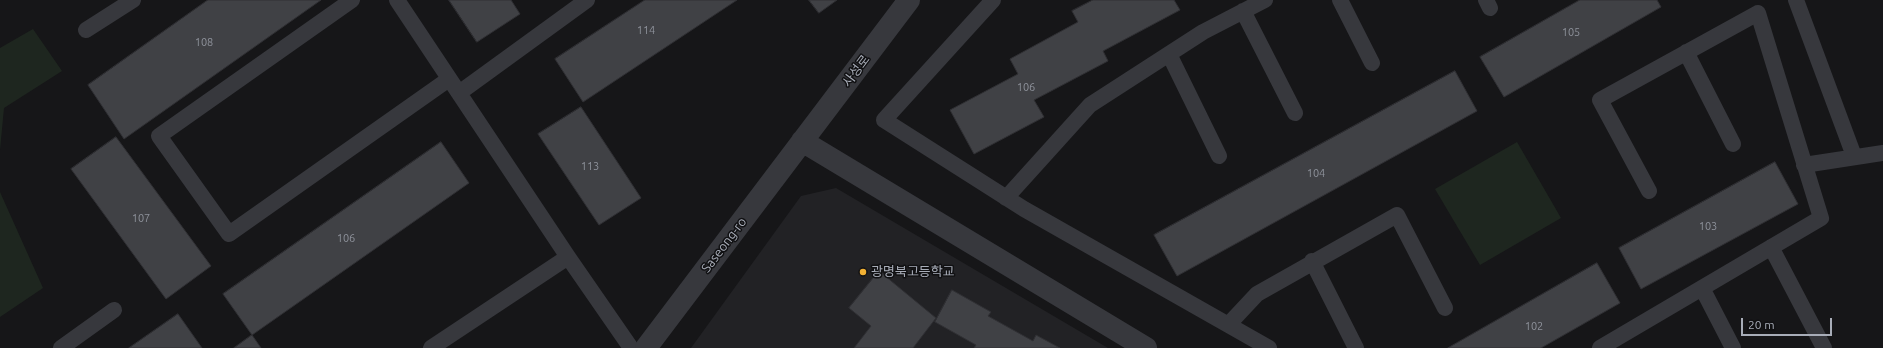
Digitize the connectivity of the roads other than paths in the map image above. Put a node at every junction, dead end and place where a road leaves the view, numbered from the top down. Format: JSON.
{"nodes":[{"id":1,"x":133,"y":0,"type":"edge"},
{"id":2,"x":352,"y":0,"type":"edge"},
{"id":3,"x":397,"y":0,"type":"edge"},
{"id":4,"x":587,"y":0,"type":"edge"},
{"id":5,"x":909,"y":0,"type":"edge"},
{"id":6,"x":993,"y":0,"type":"edge"},
{"id":7,"x":1265,"y":0,"type":"edge"},
{"id":8,"x":1340,"y":0,"type":"edge"},
{"id":9,"x":1796,"y":0,"type":"edge"},
{"id":10,"x":1756,"y":6,"type":"edge"},
{"id":11,"x":1243,"y":11,"type":"junction"},
{"id":12,"x":86,"y":30,"type":"dead end"},
{"id":13,"x":1686,"y":52,"type":"junction"},
{"id":14,"x":1169,"y":54,"type":"junction"},
{"id":15,"x":1372,"y":63,"type":"dead end"},
{"id":16,"x":450,"y":79,"type":"junction"},
{"id":17,"x":459,"y":93,"type":"junction"},
{"id":18,"x":1295,"y":113,"type":"dead end"},
{"id":19,"x":802,"y":141,"type":"junction"},
{"id":20,"x":1734,"y":144,"type":"dead end"},
{"id":21,"x":1883,"y":153,"type":"edge"},
{"id":22,"x":1219,"y":156,"type":"dead end"},
{"id":23,"x":1854,"y":156,"type":"junction"},
{"id":24,"x":1804,"y":165,"type":"junction"},
{"id":25,"x":1649,"y":191,"type":"dead end"},
{"id":26,"x":1006,"y":198,"type":"junction"},
{"id":27,"x":1771,"y":247,"type":"junction"},
{"id":28,"x":568,"y":257,"type":"junction"},
{"id":29,"x":1312,"y":262,"type":"junction"},
{"id":30,"x":1702,"y":288,"type":"junction"},
{"id":31,"x":1445,"y":308,"type":"dead end"},
{"id":32,"x":114,"y":310,"type":"dead end"},
{"id":33,"x":1228,"y":325,"type":"junction"},
{"id":34,"x":61,"y":348,"type":"edge"},
{"id":35,"x":431,"y":348,"type":"edge"},
{"id":36,"x":631,"y":348,"type":"edge"},
{"id":37,"x":646,"y":348,"type":"edge"},
{"id":38,"x":1146,"y":348,"type":"edge"},
{"id":39,"x":1269,"y":348,"type":"edge"},
{"id":40,"x":1356,"y":348,"type":"edge"},
{"id":41,"x":1600,"y":348,"type":"edge"},
{"id":42,"x":1733,"y":348,"type":"edge"},
{"id":43,"x":1824,"y":348,"type":"edge"}],
"edges":[{"from":1,"to":12,"type":"lane"},
{"from":2,"to":16,"type":"lane"},
{"from":3,"to":16,"type":"lane"},
{"from":4,"to":17,"type":"lane"},
{"from":5,"to":19,"type":"street","name":"사성로"},
{"from":6,"to":26,"type":"lane"},
{"from":7,"to":11,"type":"lane"},
{"from":8,"to":15,"type":"lane"},
{"from":9,"to":23,"type":"lane"},
{"from":10,"to":13,"type":"lane"},
{"from":10,"to":24,"type":"lane"},
{"from":11,"to":14,"type":"lane"},
{"from":11,"to":18,"type":"lane"},
{"from":13,"to":20,"type":"lane"},
{"from":13,"to":25,"type":"lane"},
{"from":14,"to":22,"type":"lane"},
{"from":14,"to":26,"type":"lane"},
{"from":16,"to":17,"type":"lane"},
{"from":17,"to":28,"type":"lane"},
{"from":19,"to":37,"type":"street","name":"Saseong-ro"},
{"from":19,"to":38,"type":"street"},
{"from":21,"to":23,"type":"lane"},
{"from":23,"to":24,"type":"lane"},
{"from":24,"to":27,"type":"lane"},
{"from":26,"to":33,"type":"lane"},
{"from":27,"to":30,"type":"lane"},
{"from":27,"to":43,"type":"lane"},
{"from":28,"to":35,"type":"lane"},
{"from":28,"to":36,"type":"lane"},
{"from":29,"to":31,"type":"lane"},
{"from":29,"to":33,"type":"lane"},
{"from":29,"to":40,"type":"lane"},
{"from":30,"to":41,"type":"lane"},
{"from":30,"to":42,"type":"lane"},
{"from":32,"to":34,"type":"lane"},
{"from":33,"to":39,"type":"lane"}]}
